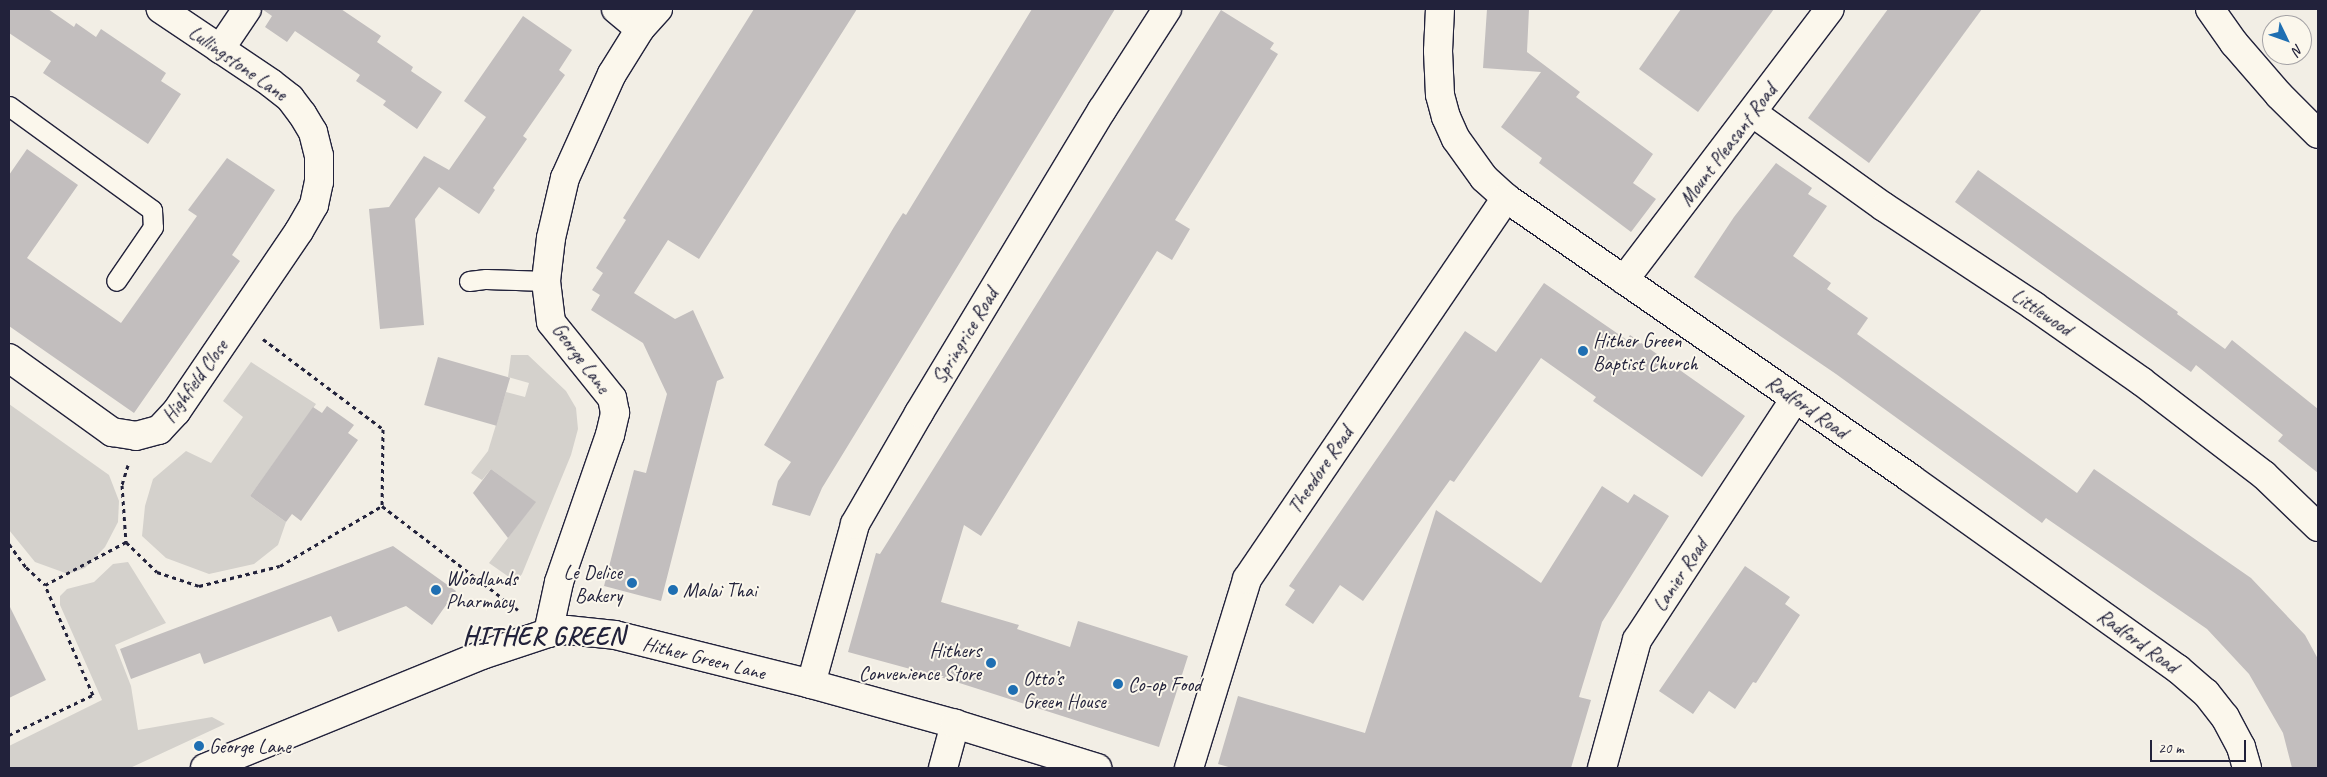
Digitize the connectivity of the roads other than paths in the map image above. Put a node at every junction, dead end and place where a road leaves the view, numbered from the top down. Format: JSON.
{"nodes":[{"id":1,"x":161,"y":9,"type":"edge"},
{"id":2,"x":248,"y":9,"type":"edge"},
{"id":3,"x":616,"y":9,"type":"edge"},
{"id":4,"x":658,"y":9,"type":"edge"},
{"id":5,"x":1167,"y":9,"type":"edge"},
{"id":6,"x":1440,"y":9,"type":"edge"},
{"id":7,"x":1830,"y":9,"type":"edge"},
{"id":8,"x":2210,"y":9,"type":"edge"},
{"id":9,"x":640,"y":30,"type":"junction"},
{"id":10,"x":220,"y":49,"type":"junction"},
{"id":11,"x":11,"y":113,"type":"edge"},
{"id":12,"x":1753,"y":113,"type":"junction"},
{"id":13,"x":2318,"y":134,"type":"edge"},
{"id":14,"x":318,"y":182,"type":"joint"},
{"id":15,"x":1506,"y":198,"type":"junction"},
{"id":16,"x":1624,"y":280,"type":"junction"},
{"id":17,"x":116,"y":281,"type":"dead end"},
{"id":18,"x":469,"y":281,"type":"dead end"},
{"id":19,"x":546,"y":281,"type":"junction"},
{"id":20,"x":9,"y":358,"type":"edge"},
{"id":21,"x":1795,"y":399,"type":"junction"},
{"id":22,"x":2318,"y":527,"type":"edge"},
{"id":23,"x":548,"y":633,"type":"junction"},
{"id":24,"x":811,"y":684,"type":"junction"},
{"id":25,"x":955,"y":724,"type":"junction"},
{"id":26,"x":205,"y":768,"type":"edge"},
{"id":27,"x":943,"y":768,"type":"edge"},
{"id":28,"x":1097,"y":768,"type":"edge"},
{"id":29,"x":1189,"y":768,"type":"edge"},
{"id":30,"x":1602,"y":768,"type":"edge"},
{"id":31,"x":2247,"y":768,"type":"edge"}],
"edges":[{"from":1,"to":10,"type":"street","name":"Lullingstone Lane"},
{"from":2,"to":10,"type":"street"},
{"from":3,"to":9,"type":"street"},
{"from":4,"to":9,"type":"street","name":"George Lane"},
{"from":5,"to":24,"type":"street","name":"Springrice Road"},
{"from":6,"to":15,"type":"street","name":"Radford Road"},
{"from":7,"to":12,"type":"street","name":"Mount Pleasant Road"},
{"from":8,"to":13,"type":"street"},
{"from":9,"to":19,"type":"street","name":"George Lane"},
{"from":10,"to":14,"type":"street","name":"Lullingstone Lane"},
{"from":11,"to":17,"type":"lane"},
{"from":12,"to":16,"type":"street","name":"Mount Pleasant Road"},
{"from":12,"to":22,"type":"street","name":"Littlewood"},
{"from":14,"to":20,"type":"street","name":"Highfield Close"},
{"from":15,"to":16,"type":"street","name":"Radford Road"},
{"from":15,"to":29,"type":"street","name":"Theodore Road"},
{"from":16,"to":21,"type":"street","name":"Radford Road"},
{"from":18,"to":19,"type":"lane"},
{"from":19,"to":23,"type":"street","name":"George Lane"},
{"from":21,"to":30,"type":"street","name":"Lanier Road"},
{"from":21,"to":31,"type":"street","name":"Radford Road"},
{"from":23,"to":24,"type":"street","name":"Hither Green Lane"},
{"from":23,"to":26,"type":"street","name":"Hither Green Lane"},
{"from":24,"to":25,"type":"street","name":"Hither Green Lane"},
{"from":25,"to":27,"type":"street"},
{"from":25,"to":28,"type":"street","name":"Hither Green Lane"}]}
